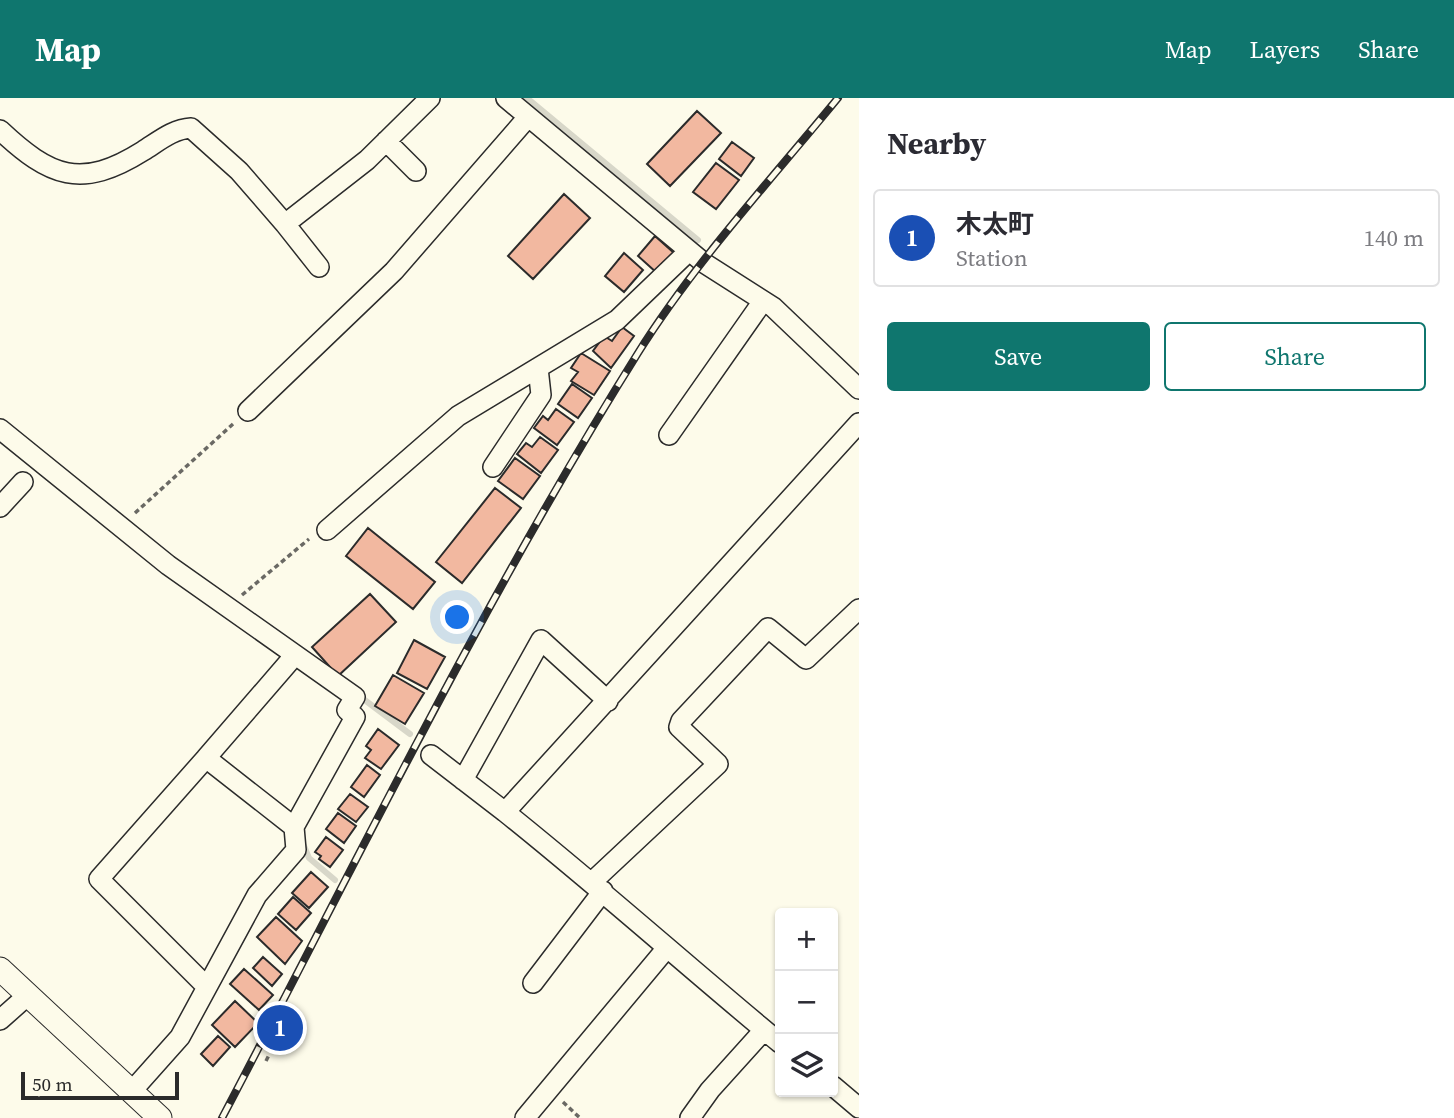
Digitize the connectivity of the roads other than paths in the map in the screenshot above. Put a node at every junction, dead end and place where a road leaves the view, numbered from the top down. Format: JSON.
{"nodes":[{"id":1,"x":430,"y":98,"type":"edge"},
{"id":2,"x":506,"y":98,"type":"edge"},
{"id":3,"x":528,"y":117,"type":"junction"},
{"id":4,"x":0,"y":130,"type":"edge"},
{"id":5,"x":386,"y":141,"type":"junction"},
{"id":6,"x":416,"y":171,"type":"dead end"},
{"id":7,"x":285,"y":225,"type":"junction"},
{"id":8,"x":690,"y":251,"type":"junction"},
{"id":9,"x":319,"y":267,"type":"dead end"},
{"id":10,"x":763,"y":301,"type":"junction"},
{"id":11,"x":538,"y":368,"type":"junction"},
{"id":12,"x":859,"y":389,"type":"edge"},
{"id":13,"x":248,"y":411,"type":"road end"},
{"id":14,"x":859,"y":424,"type":"edge"},
{"id":15,"x":0,"y":429,"type":"edge"},
{"id":16,"x":668,"y":435,"type":"dead end"},
{"id":17,"x":493,"y":467,"type":"dead end"},
{"id":18,"x":23,"y":482,"type":"dead end"},
{"id":19,"x":0,"y":508,"type":"edge"},
{"id":20,"x":327,"y":530,"type":"road end"},
{"id":21,"x":859,"y":609,"type":"edge"},
{"id":22,"x":295,"y":655,"type":"junction"},
{"id":23,"x":608,"y":701,"type":"junction"},
{"id":24,"x":431,"y":755,"type":"dead end"},
{"id":25,"x":206,"y":758,"type":"junction"},
{"id":26,"x":463,"y":780,"type":"junction"},
{"id":27,"x":505,"y":813,"type":"junction"},
{"id":28,"x":294,"y":827,"type":"junction"},
{"id":29,"x":598,"y":886,"type":"junction"},
{"id":30,"x":666,"y":949,"type":"junction"},
{"id":31,"x":0,"y":970,"type":"edge"},
{"id":32,"x":533,"y":984,"type":"dead end"},
{"id":33,"x":208,"y":987,"type":"junction"},
{"id":34,"x":27,"y":996,"type":"junction"},
{"id":35,"x":0,"y":1020,"type":"edge"},
{"id":36,"x":764,"y":1030,"type":"junction"},
{"id":37,"x":775,"y":1039,"type":"edge"},
{"id":38,"x":838,"y":1090,"type":"edge"},
{"id":39,"x":131,"y":1092,"type":"junction"},
{"id":40,"x":859,"y":1108,"type":"edge"},
{"id":41,"x":160,"y":1118,"type":"edge"},
{"id":42,"x":525,"y":1118,"type":"edge"},
{"id":43,"x":690,"y":1118,"type":"edge"}],
"edges":[{"from":1,"to":5,"type":"street"},
{"from":2,"to":3,"type":"street"},
{"from":3,"to":8,"type":"street"},
{"from":3,"to":13,"type":"street"},
{"from":4,"to":7,"type":"street"},
{"from":5,"to":6,"type":"street"},
{"from":5,"to":7,"type":"street"},
{"from":7,"to":9,"type":"street"},
{"from":8,"to":10,"type":"street"},
{"from":8,"to":11,"type":"street"},
{"from":10,"to":12,"type":"street"},
{"from":10,"to":16,"type":"street"},
{"from":11,"to":17,"type":"street"},
{"from":11,"to":20,"type":"street"},
{"from":14,"to":23,"type":"street"},
{"from":15,"to":22,"type":"street"},
{"from":18,"to":19,"type":"street"},
{"from":21,"to":29,"type":"street"},
{"from":22,"to":25,"type":"street"},
{"from":22,"to":28,"type":"street"},
{"from":23,"to":26,"type":"street"},
{"from":23,"to":27,"type":"street"},
{"from":24,"to":26,"type":"street"},
{"from":25,"to":28,"type":"street"},
{"from":25,"to":33,"type":"street"},
{"from":26,"to":27,"type":"street"},
{"from":27,"to":29,"type":"street"},
{"from":28,"to":33,"type":"street"},
{"from":29,"to":30,"type":"street"},
{"from":29,"to":32,"type":"street"},
{"from":30,"to":36,"type":"street"},
{"from":30,"to":42,"type":"street"},
{"from":31,"to":34,"type":"street"},
{"from":33,"to":39,"type":"street"},
{"from":34,"to":35,"type":"street"},
{"from":34,"to":39,"type":"street"},
{"from":36,"to":37,"type":"street"},
{"from":36,"to":43,"type":"street"},
{"from":38,"to":40,"type":"street"},
{"from":39,"to":41,"type":"street"}]}
